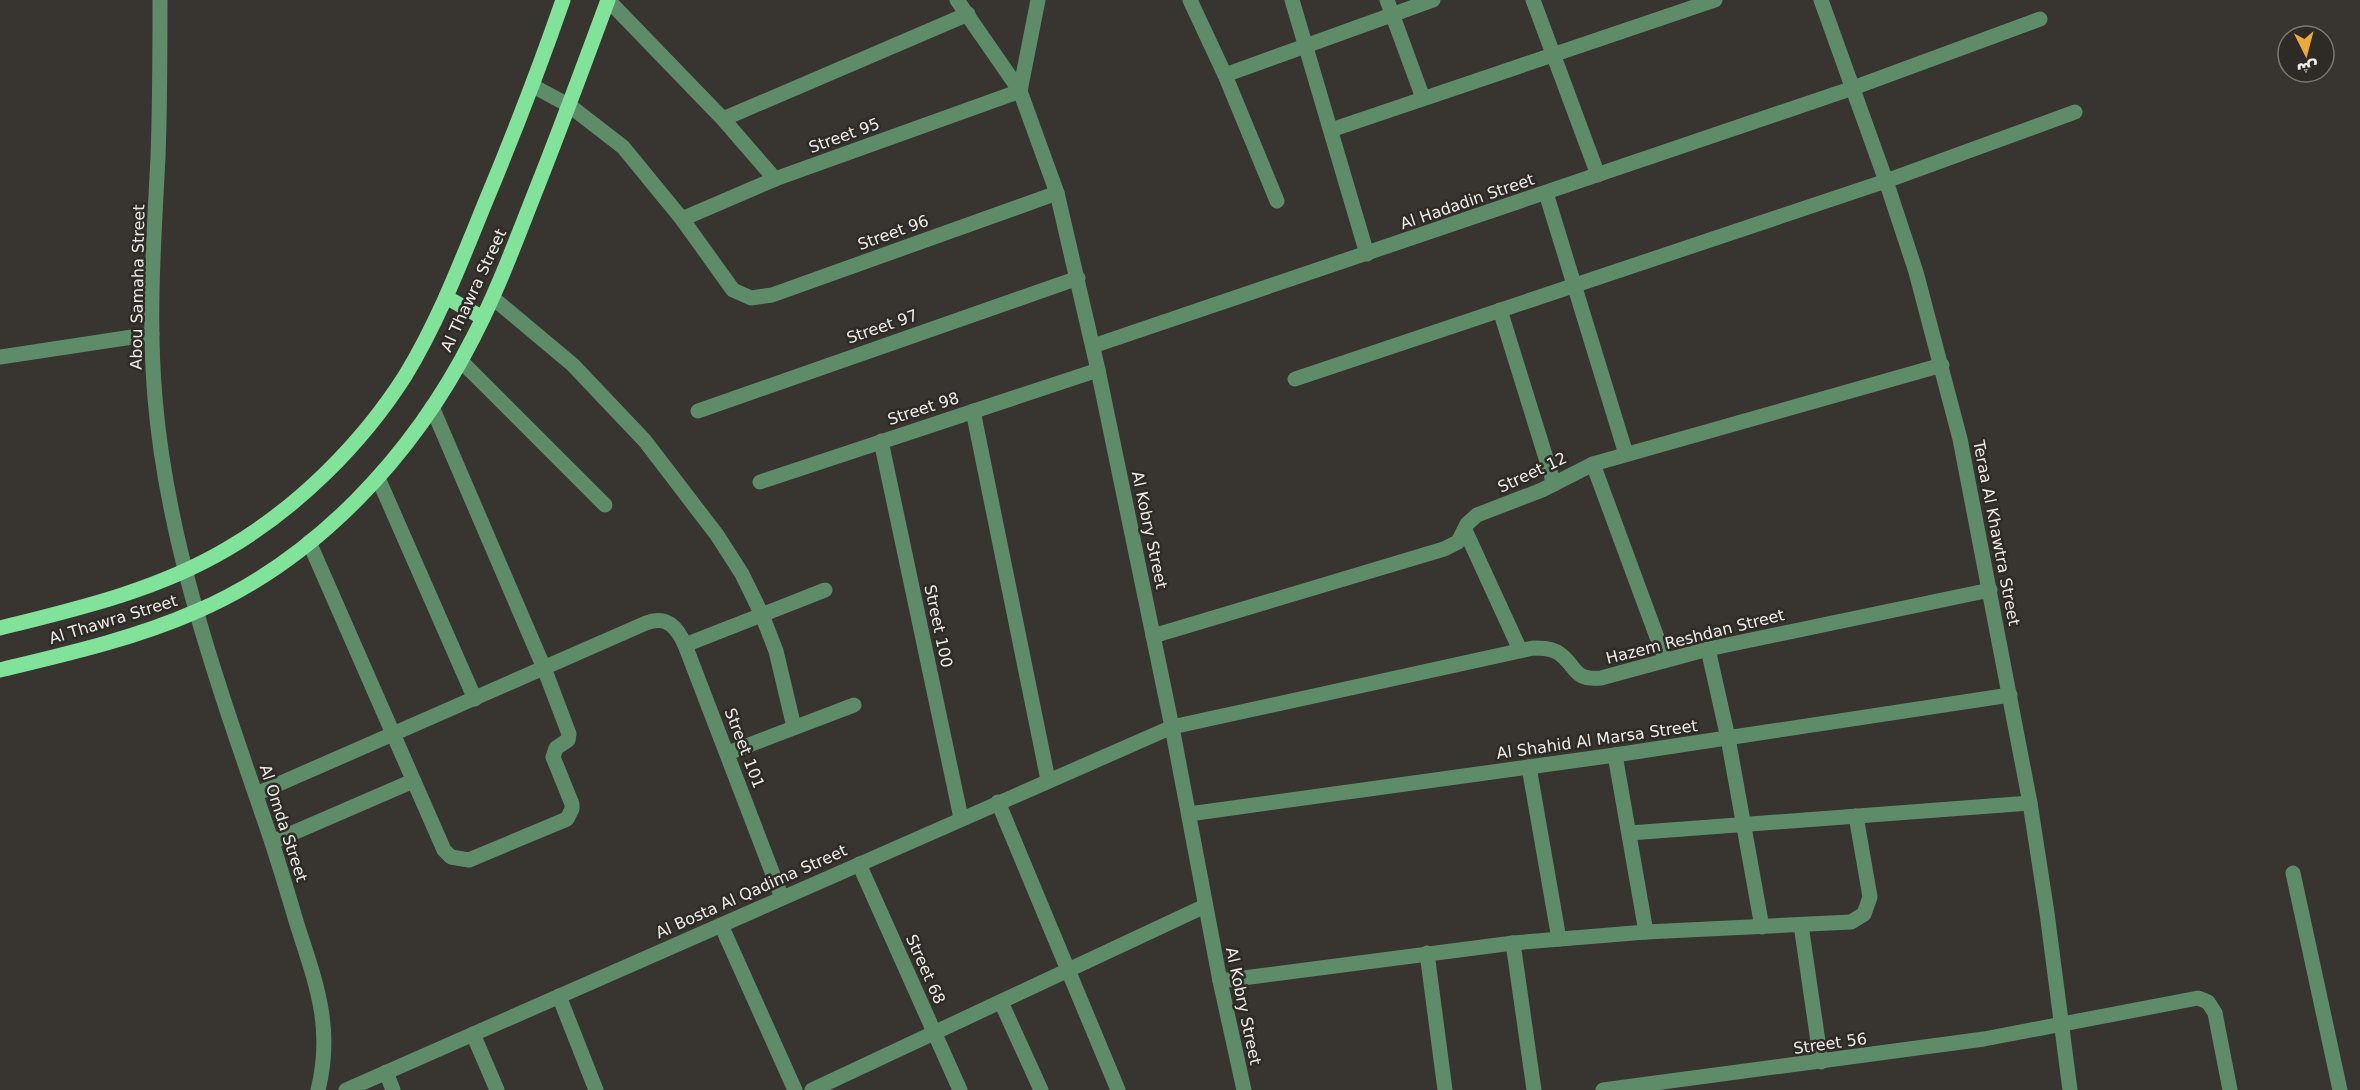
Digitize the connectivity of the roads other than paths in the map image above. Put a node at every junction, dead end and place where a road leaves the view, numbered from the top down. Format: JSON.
{"nodes":[{"id":1,"x":160,"y":0,"type":"edge"},
{"id":2,"x":563,"y":0,"type":"edge"},
{"id":3,"x":608,"y":0,"type":"edge"},
{"id":4,"x":957,"y":0,"type":"edge"},
{"id":5,"x":1038,"y":0,"type":"edge"},
{"id":6,"x":1190,"y":0,"type":"edge"},
{"id":7,"x":1292,"y":0,"type":"edge"},
{"id":8,"x":1433,"y":0,"type":"edge"},
{"id":9,"x":1533,"y":0,"type":"edge"},
{"id":10,"x":1715,"y":0,"type":"edge"},
{"id":11,"x":1823,"y":1,"type":"edge"},
{"id":12,"x":1390,"y":7,"type":"edge"},
{"id":13,"x":968,"y":14,"type":"junction"},
{"id":14,"x":2040,"y":19,"type":"dead end"},
{"id":15,"x":1306,"y":45,"type":"junction"},
{"id":16,"x":1553,"y":54,"type":"junction"},
{"id":17,"x":1225,"y":75,"type":"junction"},
{"id":18,"x":533,"y":86,"type":"junction"},
{"id":19,"x":1853,"y":88,"type":"junction"},
{"id":20,"x":1020,"y":92,"type":"junction"},
{"id":21,"x":1423,"y":98,"type":"junction"},
{"id":22,"x":570,"y":106,"type":"junction"},
{"id":23,"x":2075,"y":112,"type":"dead end"},
{"id":24,"x":723,"y":119,"type":"junction"},
{"id":25,"x":1331,"y":130,"type":"junction"},
{"id":26,"x":1598,"y":175,"type":"junction"},
{"id":27,"x":775,"y":179,"type":"junction"},
{"id":28,"x":1886,"y":181,"type":"junction"},
{"id":29,"x":1057,"y":193,"type":"junction"},
{"id":30,"x":1546,"y":193,"type":"junction"},
{"id":31,"x":1277,"y":201,"type":"dead end"},
{"id":32,"x":682,"y":219,"type":"junction"},
{"id":33,"x":1367,"y":254,"type":"junction"},
{"id":34,"x":1078,"y":278,"type":"junction"},
{"id":35,"x":1575,"y":285,"type":"junction"},
{"id":36,"x":446,"y":297,"type":"junction"},
{"id":37,"x":493,"y":298,"type":"junction"},
{"id":38,"x":1500,"y":310,"type":"junction"},
{"id":39,"x":483,"y":318,"type":"junction"},
{"id":40,"x":152,"y":334,"type":"junction"},
{"id":41,"x":1092,"y":346,"type":"junction"},
{"id":42,"x":0,"y":357,"type":"edge"},
{"id":43,"x":461,"y":361,"type":"junction"},
{"id":44,"x":1942,"y":365,"type":"junction"},
{"id":45,"x":1098,"y":370,"type":"junction"},
{"id":46,"x":1295,"y":379,"type":"dead end"},
{"id":47,"x":432,"y":407,"type":"junction"},
{"id":48,"x":698,"y":411,"type":"dead end"},
{"id":49,"x":973,"y":411,"type":"junction"},
{"id":50,"x":882,"y":441,"type":"junction"},
{"id":51,"x":1626,"y":454,"type":"junction"},
{"id":52,"x":1593,"y":464,"type":"junction"},
{"id":53,"x":378,"y":478,"type":"junction"},
{"id":54,"x":760,"y":482,"type":"dead end"},
{"id":55,"x":1554,"y":484,"type":"junction"},
{"id":56,"x":605,"y":505,"type":"dead end"},
{"id":57,"x":1464,"y":530,"type":"junction"},
{"id":58,"x":309,"y":542,"type":"junction"},
{"id":59,"x":185,"y":571,"type":"junction"},
{"id":60,"x":825,"y":590,"type":"dead end"},
{"id":61,"x":1990,"y":590,"type":"junction"},
{"id":62,"x":196,"y":612,"type":"junction"},
{"id":63,"x":762,"y":615,"type":"junction"},
{"id":64,"x":0,"y":628,"type":"edge"},
{"id":65,"x":1153,"y":636,"type":"junction"},
{"id":66,"x":685,"y":645,"type":"junction"},
{"id":67,"x":1708,"y":649,"type":"junction"},
{"id":68,"x":1520,"y":650,"type":"junction"},
{"id":69,"x":1665,"y":659,"type":"junction"},
{"id":70,"x":544,"y":668,"type":"junction"},
{"id":71,"x":0,"y":670,"type":"edge"},
{"id":72,"x":2010,"y":695,"type":"junction"},
{"id":73,"x":475,"y":699,"type":"junction"},
{"id":74,"x":854,"y":705,"type":"dead end"},
{"id":75,"x":1172,"y":727,"type":"junction"},
{"id":76,"x":794,"y":728,"type":"junction"},
{"id":77,"x":393,"y":735,"type":"junction"},
{"id":78,"x":1728,"y":738,"type":"junction"},
{"id":79,"x":728,"y":753,"type":"junction"},
{"id":80,"x":1615,"y":755,"type":"junction"},
{"id":81,"x":1529,"y":767,"type":"junction"},
{"id":82,"x":1048,"y":780,"type":"junction"},
{"id":83,"x":412,"y":781,"type":"junction"},
{"id":84,"x":256,"y":794,"type":"junction"},
{"id":85,"x":998,"y":802,"type":"junction"},
{"id":86,"x":2030,"y":803,"type":"junction"},
{"id":87,"x":1189,"y":814,"type":"junction"},
{"id":88,"x":1856,"y":816,"type":"junction"},
{"id":89,"x":961,"y":818,"type":"junction"},
{"id":90,"x":1744,"y":824,"type":"junction"},
{"id":91,"x":1630,"y":833,"type":"junction"},
{"id":92,"x":272,"y":842,"type":"junction"},
{"id":93,"x":859,"y":864,"type":"junction"},
{"id":94,"x":2294,"y":873,"type":"dead end"},
{"id":95,"x":782,"y":898,"type":"junction"},
{"id":96,"x":1205,"y":906,"type":"junction"},
{"id":97,"x":721,"y":925,"type":"junction"},
{"id":98,"x":1801,"y":925,"type":"junction"},
{"id":99,"x":1762,"y":927,"type":"junction"},
{"id":100,"x":1646,"y":933,"type":"junction"},
{"id":101,"x":1558,"y":939,"type":"junction"},
{"id":102,"x":1513,"y":943,"type":"junction"},
{"id":103,"x":1427,"y":953,"type":"junction"},
{"id":104,"x":1068,"y":970,"type":"junction"},
{"id":105,"x":1220,"y":981,"type":"junction"},
{"id":106,"x":559,"y":996,"type":"junction"},
{"id":107,"x":1001,"y":1002,"type":"junction"},
{"id":108,"x":2061,"y":1024,"type":"junction"},
{"id":109,"x":934,"y":1033,"type":"junction"},
{"id":110,"x":473,"y":1034,"type":"junction"},
{"id":111,"x":1821,"y":1062,"type":"junction"},
{"id":112,"x":386,"y":1072,"type":"junction"},
{"id":113,"x":318,"y":1090,"type":"edge"},
{"id":114,"x":346,"y":1090,"type":"edge"},
{"id":115,"x":393,"y":1090,"type":"edge"},
{"id":116,"x":496,"y":1090,"type":"edge"},
{"id":117,"x":596,"y":1090,"type":"edge"},
{"id":118,"x":795,"y":1090,"type":"edge"},
{"id":119,"x":812,"y":1090,"type":"edge"},
{"id":120,"x":960,"y":1090,"type":"edge"},
{"id":121,"x":1041,"y":1090,"type":"edge"},
{"id":122,"x":1118,"y":1090,"type":"edge"},
{"id":123,"x":1244,"y":1090,"type":"edge"},
{"id":124,"x":1445,"y":1090,"type":"edge"},
{"id":125,"x":1533,"y":1090,"type":"edge"},
{"id":126,"x":1603,"y":1090,"type":"edge"},
{"id":127,"x":2070,"y":1090,"type":"edge"},
{"id":128,"x":2230,"y":1090,"type":"edge"},
{"id":129,"x":2340,"y":1090,"type":"edge"}],
"edges":[{"from":1,"to":40,"type":"street","name":"Abou Samaha Street"},
{"from":2,"to":18,"type":"main road","name":"Al Thawra Street"},
{"from":3,"to":22,"type":"main road","name":"Al Thawra Street"},
{"from":3,"to":24,"type":"street"},
{"from":4,"to":13,"type":"street","name":"Al Kobry Street"},
{"from":5,"to":20,"type":"street"},
{"from":6,"to":17,"type":"street"},
{"from":7,"to":15,"type":"street"},
{"from":8,"to":12,"type":"street"},
{"from":9,"to":16,"type":"street"},
{"from":10,"to":16,"type":"street"},
{"from":11,"to":19,"type":"street","name":"Teraa Al Khawtra Street"},
{"from":12,"to":15,"type":"street"},
{"from":12,"to":21,"type":"street"},
{"from":13,"to":20,"type":"street","name":"Al Kobry Street"},
{"from":13,"to":24,"type":"street"},
{"from":14,"to":19,"type":"street","name":"Al Hadadin Street"},
{"from":15,"to":17,"type":"street"},
{"from":15,"to":25,"type":"street"},
{"from":16,"to":21,"type":"street"},
{"from":16,"to":26,"type":"street"},
{"from":17,"to":31,"type":"street"},
{"from":18,"to":22,"type":"street"},
{"from":18,"to":36,"type":"main road","name":"Al Thawra Street"},
{"from":19,"to":26,"type":"street","name":"Al Hadadin Street"},
{"from":19,"to":28,"type":"street","name":"Teraa Al Khawtra Street"},
{"from":20,"to":27,"type":"street","name":"Street 95"},
{"from":20,"to":29,"type":"street","name":"Al Kobry Street"},
{"from":21,"to":25,"type":"street"},
{"from":22,"to":32,"type":"street"},
{"from":22,"to":37,"type":"main road","name":"Al Thawra Street"},
{"from":23,"to":28,"type":"street"},
{"from":24,"to":27,"type":"street"},
{"from":25,"to":33,"type":"street"},
{"from":26,"to":30,"type":"street","name":"Al Hadadin Street"},
{"from":27,"to":32,"type":"street","name":"Street 95"},
{"from":28,"to":35,"type":"street"},
{"from":28,"to":44,"type":"street","name":"Teraa Al Khawtra Street"},
{"from":29,"to":32,"type":"street","name":"Street 96"},
{"from":29,"to":34,"type":"street","name":"Al Kobry Street"},
{"from":30,"to":33,"type":"street","name":"Al Hadadin Street"},
{"from":30,"to":35,"type":"street"},
{"from":33,"to":41,"type":"street","name":"Al Hadadin Street"},
{"from":34,"to":41,"type":"street","name":"Al Kobry Street"},
{"from":34,"to":48,"type":"street","name":"Street 97"},
{"from":35,"to":38,"type":"street"},
{"from":35,"to":51,"type":"street"},
{"from":36,"to":39,"type":"main road"},
{"from":36,"to":59,"type":"main road","name":"Al Thawra Street"},
{"from":37,"to":39,"type":"main road","name":"Al Thawra Street"},
{"from":37,"to":63,"type":"street"},
{"from":38,"to":46,"type":"street"},
{"from":38,"to":55,"type":"street"},
{"from":39,"to":43,"type":"main road","name":"Al Thawra Street"},
{"from":40,"to":42,"type":"street"},
{"from":40,"to":59,"type":"street","name":"Abou Samaha Street"},
{"from":41,"to":45,"type":"street","name":"Al Kobry Street"},
{"from":43,"to":47,"type":"main road","name":"Al Thawra Street"},
{"from":43,"to":56,"type":"street"},
{"from":44,"to":51,"type":"street","name":"Street 12"},
{"from":44,"to":61,"type":"street","name":"Teraa Al Khawtra Street"},
{"from":45,"to":49,"type":"street","name":"Street 98"},
{"from":45,"to":65,"type":"street","name":"Al Kobry Street"},
{"from":47,"to":53,"type":"main road","name":"Al Thawra Street"},
{"from":47,"to":70,"type":"street"},
{"from":49,"to":50,"type":"street","name":"Street 98"},
{"from":49,"to":82,"type":"street"},
{"from":50,"to":54,"type":"street","name":"Street 98"},
{"from":50,"to":89,"type":"street","name":"Street 100"},
{"from":51,"to":52,"type":"street","name":"Street 12"},
{"from":52,"to":55,"type":"street","name":"Street 12"},
{"from":52,"to":69,"type":"street"},
{"from":53,"to":58,"type":"main road","name":"Al Thawra Street"},
{"from":53,"to":73,"type":"street"},
{"from":55,"to":57,"type":"street","name":"Street 12"},
{"from":57,"to":65,"type":"street","name":"Street 12"},
{"from":57,"to":68,"type":"street"},
{"from":58,"to":62,"type":"main road","name":"Al Thawra Street"},
{"from":58,"to":77,"type":"street"},
{"from":59,"to":62,"type":"street","name":"Al Omda Street"},
{"from":59,"to":64,"type":"main road","name":"Al Thawra Street"},
{"from":60,"to":63,"type":"street"},
{"from":61,"to":67,"type":"street","name":"Hazem Reshdan Street"},
{"from":61,"to":72,"type":"street","name":"Teraa Al Khawtra Street"},
{"from":62,"to":71,"type":"main road","name":"Al Thawra Street"},
{"from":62,"to":84,"type":"street","name":"Al Omda Street"},
{"from":63,"to":66,"type":"street"},
{"from":63,"to":76,"type":"street"},
{"from":65,"to":75,"type":"street","name":"Al Kobry Street"},
{"from":66,"to":70,"type":"street","name":"Street 101"},
{"from":66,"to":79,"type":"street","name":"Street 101"},
{"from":67,"to":69,"type":"street","name":"Hazem Reshdan Street"},
{"from":67,"to":78,"type":"street"},
{"from":68,"to":69,"type":"street","name":"Hazem Reshdan Street"},
{"from":68,"to":75,"type":"street","name":"Hazem Reshdan Street"},
{"from":70,"to":73,"type":"street"},
{"from":70,"to":83,"type":"street"},
{"from":72,"to":78,"type":"street","name":"Al Shahid Al Marsa Street"},
{"from":72,"to":86,"type":"street","name":"Teraa Al Khawtra Street"},
{"from":73,"to":77,"type":"street"},
{"from":74,"to":76,"type":"street"},
{"from":75,"to":82,"type":"street","name":"Al Bosta Al Qadima Street"},
{"from":75,"to":87,"type":"street","name":"Al Kobry Street"},
{"from":76,"to":79,"type":"street"},
{"from":77,"to":83,"type":"street"},
{"from":77,"to":84,"type":"street"},
{"from":78,"to":80,"type":"street","name":"Al Shahid Al Marsa Street"},
{"from":78,"to":90,"type":"street"},
{"from":79,"to":95,"type":"street","name":"Street 101"},
{"from":80,"to":81,"type":"street","name":"Al Shahid Al Marsa Street"},
{"from":80,"to":91,"type":"street"},
{"from":81,"to":87,"type":"street","name":"Al Shahid Al Marsa Street"},
{"from":81,"to":101,"type":"street"},
{"from":82,"to":85,"type":"street","name":"Al Bosta Al Qadima Street"},
{"from":83,"to":92,"type":"street"},
{"from":84,"to":92,"type":"street","name":"Al Omda Street"},
{"from":85,"to":89,"type":"street","name":"Al Bosta Al Qadima Street"},
{"from":85,"to":104,"type":"street"},
{"from":86,"to":88,"type":"street"},
{"from":86,"to":108,"type":"street","name":"Teraa Al Khawtra Street"},
{"from":87,"to":96,"type":"street","name":"Al Kobry Street"},
{"from":88,"to":90,"type":"street"},
{"from":88,"to":98,"type":"street"},
{"from":89,"to":93,"type":"street","name":"Al Bosta Al Qadima Street"},
{"from":90,"to":91,"type":"street"},
{"from":90,"to":99,"type":"street"},
{"from":91,"to":100,"type":"street"},
{"from":92,"to":113,"type":"street","name":"Al Omda Street"},
{"from":93,"to":95,"type":"street","name":"Al Bosta Al Qadima Street"},
{"from":93,"to":109,"type":"street","name":"Street 68"},
{"from":94,"to":129,"type":"street"},
{"from":95,"to":97,"type":"street","name":"Al Bosta Al Qadima Street"},
{"from":96,"to":104,"type":"street"},
{"from":96,"to":105,"type":"street","name":"Al Kobry Street"},
{"from":97,"to":106,"type":"street","name":"Al Bosta Al Qadima Street"},
{"from":97,"to":118,"type":"street"},
{"from":98,"to":99,"type":"street"},
{"from":98,"to":111,"type":"street"},
{"from":99,"to":100,"type":"street"},
{"from":100,"to":101,"type":"street"},
{"from":101,"to":102,"type":"street"},
{"from":102,"to":103,"type":"street"},
{"from":102,"to":125,"type":"street"},
{"from":103,"to":105,"type":"street"},
{"from":103,"to":124,"type":"street"},
{"from":104,"to":107,"type":"street"},
{"from":104,"to":122,"type":"street"},
{"from":105,"to":123,"type":"street","name":"Al Kobry Street"},
{"from":106,"to":110,"type":"street","name":"Al Bosta Al Qadima Street"},
{"from":106,"to":117,"type":"street"},
{"from":107,"to":109,"type":"street"},
{"from":107,"to":121,"type":"street"},
{"from":108,"to":111,"type":"street","name":"Street 56"},
{"from":108,"to":127,"type":"street","name":"Teraa Al Khawtra Street"},
{"from":108,"to":128,"type":"street","name":"Street 56"},
{"from":109,"to":119,"type":"street"},
{"from":109,"to":120,"type":"street","name":"Street 68"},
{"from":110,"to":112,"type":"street","name":"Al Bosta Al Qadima Street"},
{"from":110,"to":116,"type":"street"},
{"from":111,"to":126,"type":"street","name":"Street 56"},
{"from":112,"to":114,"type":"street","name":"Al Bosta Al Qadima Street"},
{"from":112,"to":115,"type":"street"}]}
